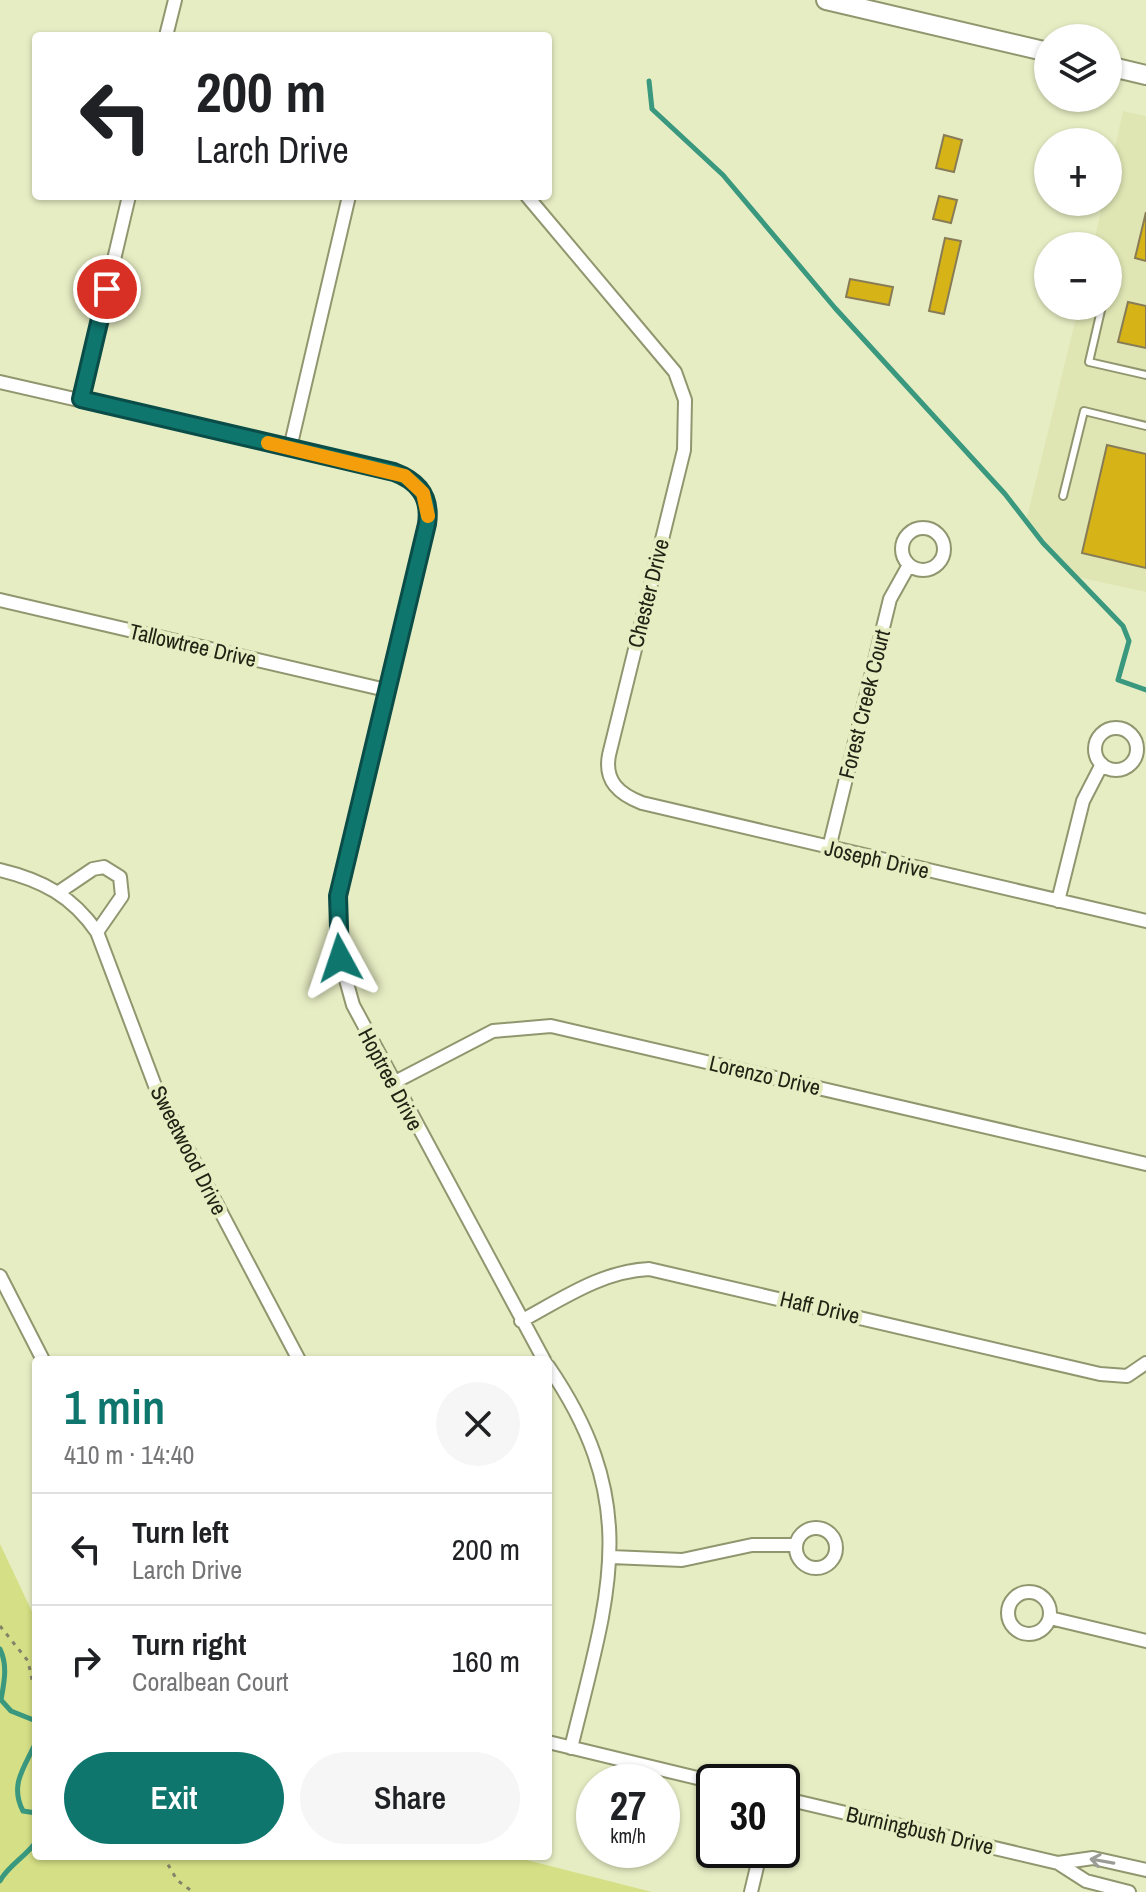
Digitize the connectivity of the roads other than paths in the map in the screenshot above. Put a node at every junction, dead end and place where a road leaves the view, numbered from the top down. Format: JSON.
{"nodes":[{"id":1,"x":175,"y":0,"type":"edge"},
{"id":2,"x":826,"y":0,"type":"edge"},
{"id":3,"x":167,"y":32,"type":"edge"},
{"id":4,"x":1034,"y":49,"type":"edge"},
{"id":5,"x":1122,"y":69,"type":"edge"},
{"id":6,"x":1146,"y":75,"type":"edge"},
{"id":7,"x":128,"y":200,"type":"edge"},
{"id":8,"x":348,"y":200,"type":"edge"},
{"id":9,"x":530,"y":200,"type":"edge"},
{"id":10,"x":1099,"y":320,"type":"edge"},
{"id":11,"x":1146,"y":375,"type":"edge"},
{"id":12,"x":0,"y":382,"type":"edge"},
{"id":13,"x":81,"y":399,"type":"junction"},
{"id":14,"x":1146,"y":426,"type":"edge"},
{"id":15,"x":290,"y":448,"type":"junction"},
{"id":16,"x":1063,"y":496,"type":"dead end"},
{"id":17,"x":909,"y":565,"type":"dead end"},
{"id":18,"x":0,"y":600,"type":"edge"},
{"id":19,"x":386,"y":690,"type":"junction"},
{"id":20,"x":1102,"y":764,"type":"dead end"},
{"id":21,"x":613,"y":785,"type":"joint"},
{"id":22,"x":829,"y":848,"type":"junction"},
{"id":23,"x":0,"y":870,"type":"edge"},
{"id":24,"x":59,"y":892,"type":"junction"},
{"id":25,"x":1058,"y":901,"type":"junction"},
{"id":26,"x":1146,"y":921,"type":"edge"},
{"id":27,"x":97,"y":932,"type":"junction"},
{"id":28,"x":393,"y":1083,"type":"junction"},
{"id":29,"x":1146,"y":1164,"type":"edge"},
{"id":30,"x":0,"y":1276,"type":"edge"},
{"id":31,"x":521,"y":1321,"type":"junction"},
{"id":32,"x":41,"y":1356,"type":"edge"},
{"id":33,"x":297,"y":1356,"type":"edge"},
{"id":34,"x":542,"y":1356,"type":"edge"},
{"id":35,"x":1146,"y":1363,"type":"edge"},
{"id":36,"x":552,"y":1372,"type":"edge"},
{"id":37,"x":795,"y":1545,"type":"dead end"},
{"id":38,"x":611,"y":1557,"type":"junction"},
{"id":39,"x":1050,"y":1618,"type":"dead end"},
{"id":40,"x":1146,"y":1641,"type":"edge"},
{"id":41,"x":552,"y":1743,"type":"edge"},
{"id":42,"x":571,"y":1748,"type":"junction"},
{"id":43,"x":696,"y":1778,"type":"edge"},
{"id":44,"x":800,"y":1802,"type":"edge"},
{"id":45,"x":1058,"y":1863,"type":"junction"},
{"id":46,"x":757,"y":1868,"type":"edge"},
{"id":47,"x":1146,"y":1870,"type":"edge"},
{"id":48,"x":751,"y":1892,"type":"edge"},
{"id":49,"x":1129,"y":1892,"type":"edge"}],
"edges":[{"from":1,"to":3,"type":"street"},
{"from":2,"to":4,"type":"main road"},
{"from":5,"to":6,"type":"main road"},
{"from":7,"to":13,"type":"street"},
{"from":8,"to":15,"type":"street"},
{"from":9,"to":21,"type":"street","name":"Chester Drive"},
{"from":10,"to":11,"type":"lane"},
{"from":12,"to":13,"type":"street"},
{"from":13,"to":15,"type":"street"},
{"from":14,"to":16,"type":"lane"},
{"from":15,"to":19,"type":"street","name":"Hoptree Drive"},
{"from":17,"to":22,"type":"street","name":"Forest Creek Court"},
{"from":18,"to":19,"type":"street","name":"Tallowtree Drive"},
{"from":19,"to":28,"type":"street","name":"Hoptree Drive"},
{"from":20,"to":25,"type":"street"},
{"from":21,"to":22,"type":"street","name":"Joseph Drive"},
{"from":22,"to":25,"type":"street","name":"Joseph Drive"},
{"from":23,"to":24,"type":"street","name":"Sweetwood Drive"},
{"from":24,"to":27,"type":"street","name":"Sweetwood Drive"},
{"from":24,"to":27,"type":"street"},
{"from":25,"to":26,"type":"street","name":"Joseph Drive"},
{"from":27,"to":33,"type":"street","name":"Sweetwood Drive"},
{"from":28,"to":29,"type":"street","name":"Lorenzo Drive"},
{"from":28,"to":31,"type":"street","name":"Hoptree Drive"},
{"from":30,"to":32,"type":"street"},
{"from":31,"to":34,"type":"street","name":"Hoptree Drive"},
{"from":31,"to":35,"type":"street","name":"Haff Drive"},
{"from":36,"to":38,"type":"street"},
{"from":37,"to":38,"type":"street"},
{"from":38,"to":42,"type":"street"},
{"from":39,"to":40,"type":"street"},
{"from":41,"to":42,"type":"street"},
{"from":42,"to":43,"type":"street"},
{"from":44,"to":45,"type":"street","name":"Burningbush Drive"},
{"from":47,"to":45,"type":"street","name":"Burningbush Drive","one_way":true},
{"from":45,"to":49,"type":"street","name":"Burningbush Drive"},
{"from":46,"to":48,"type":"street"}]}
